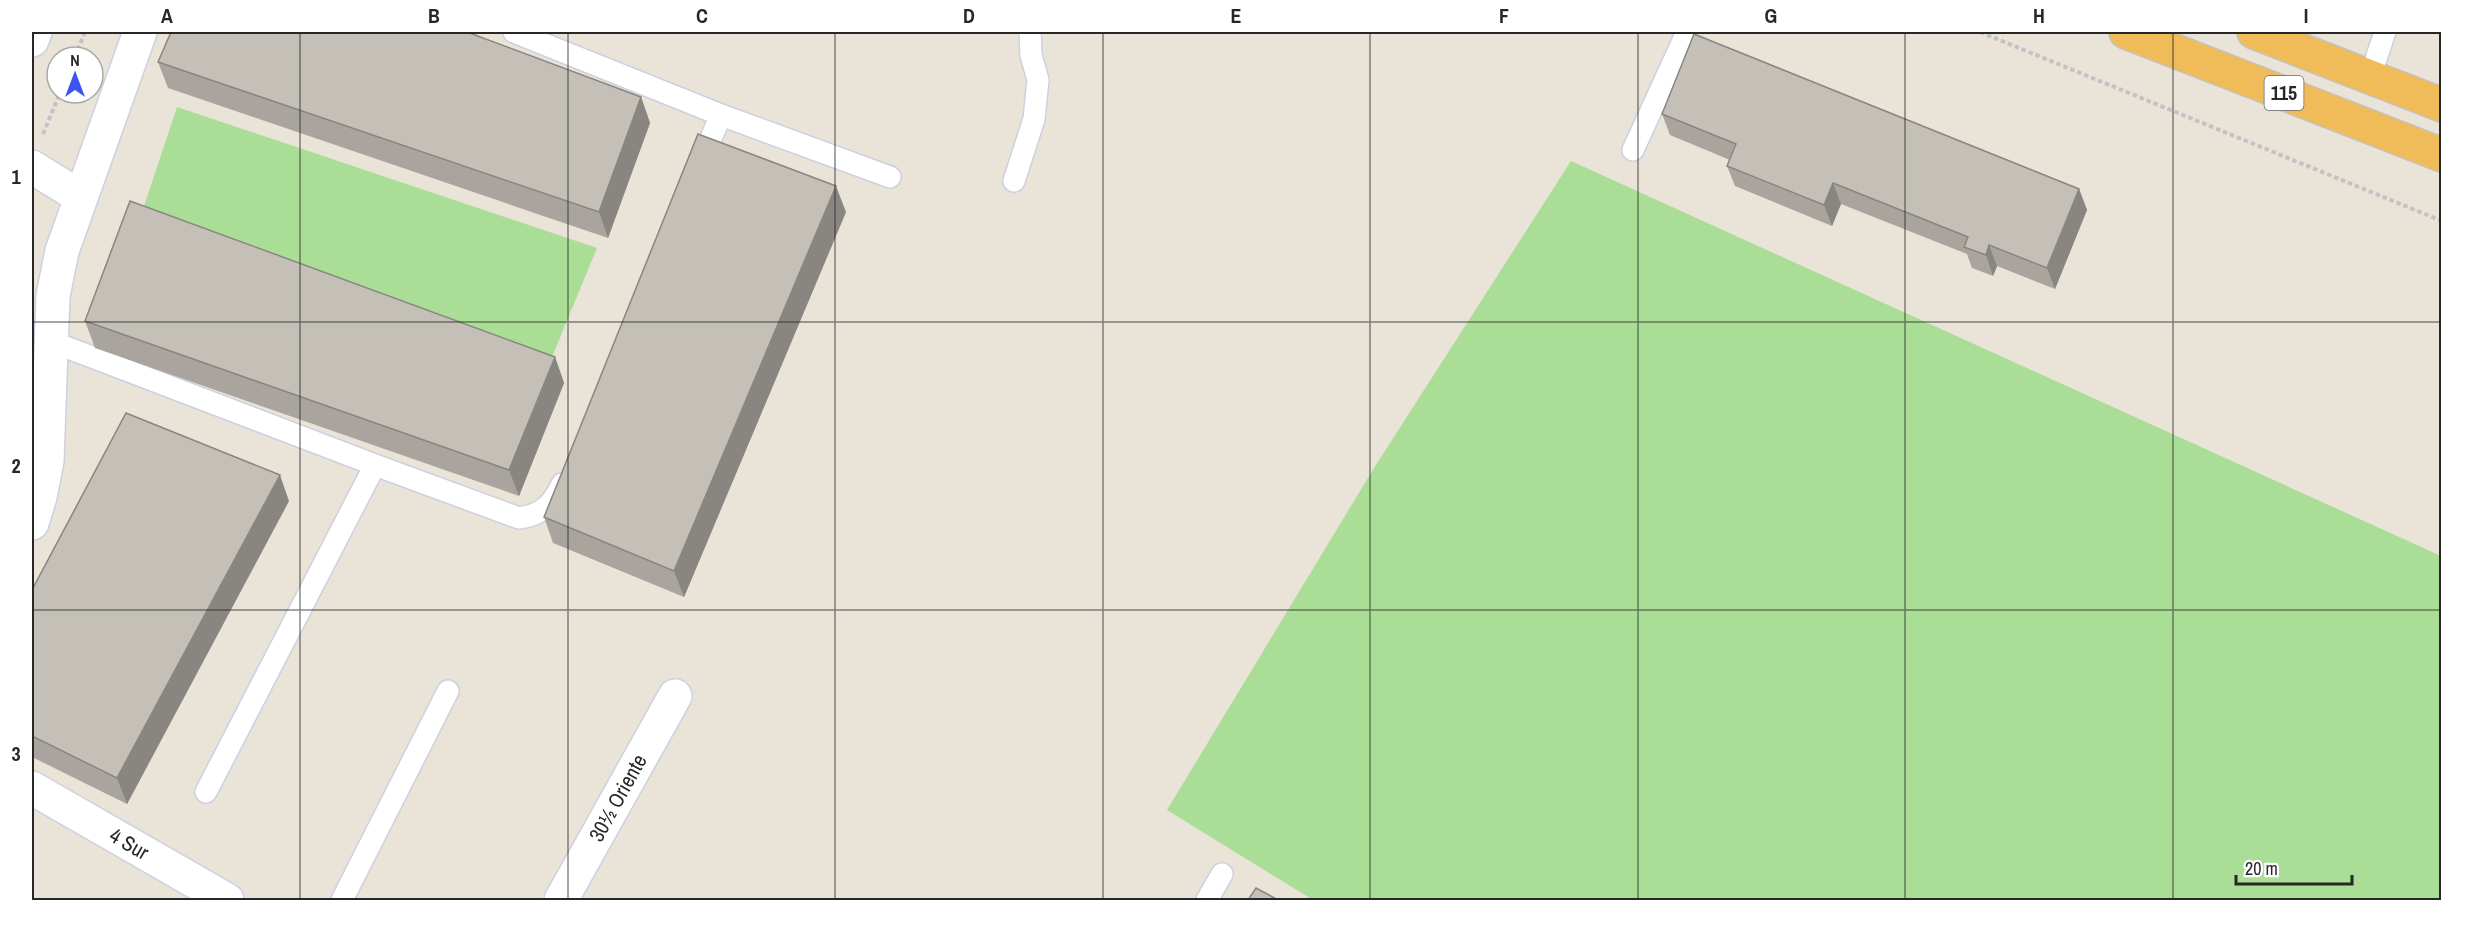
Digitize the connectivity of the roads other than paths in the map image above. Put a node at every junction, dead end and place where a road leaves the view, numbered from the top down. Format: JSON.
{"nodes":[{"id":1,"x":35,"y":32,"type":"edge"},
{"id":2,"x":140,"y":32,"type":"edge"},
{"id":3,"x":514,"y":32,"type":"edge"},
{"id":4,"x":1029,"y":32,"type":"edge"},
{"id":5,"x":1687,"y":32,"type":"edge"},
{"id":6,"x":2126,"y":32,"type":"edge"},
{"id":7,"x":2254,"y":32,"type":"edge"},
{"id":8,"x":2385,"y":32,"type":"edge"},
{"id":9,"x":32,"y":40,"type":"edge"},
{"id":10,"x":2370,"y":77,"type":"junction"},
{"id":11,"x":2442,"y":105,"type":"edge"},
{"id":12,"x":721,"y":114,"type":"junction"},
{"id":13,"x":1633,"y":150,"type":"dead end"},
{"id":14,"x":2442,"y":154,"type":"edge"},
{"id":15,"x":36,"y":155,"type":"edge"},
{"id":16,"x":890,"y":177,"type":"dead end"},
{"id":17,"x":693,"y":179,"type":"edge"},
{"id":18,"x":1014,"y":181,"type":"dead end"},
{"id":19,"x":79,"y":196,"type":"junction"},
{"id":20,"x":50,"y":341,"type":"junction"},
{"id":21,"x":572,"y":461,"type":"edge"},
{"id":22,"x":375,"y":465,"type":"junction"},
{"id":23,"x":32,"y":524,"type":"edge"},
{"id":24,"x":448,"y":691,"type":"dead end"},
{"id":25,"x":675,"y":696,"type":"dead end"},
{"id":26,"x":32,"y":788,"type":"edge"},
{"id":27,"x":206,"y":792,"type":"dead end"},
{"id":28,"x":1222,"y":874,"type":"dead end"},
{"id":29,"x":227,"y":900,"type":"edge"},
{"id":30,"x":342,"y":900,"type":"edge"},
{"id":31,"x":561,"y":900,"type":"edge"},
{"id":32,"x":1207,"y":900,"type":"edge"}],
"edges":[{"from":1,"to":9,"type":"main road"},
{"from":2,"to":19,"type":"main road"},
{"from":3,"to":12,"type":"lane"},
{"from":4,"to":18,"type":"lane"},
{"from":5,"to":13,"type":"lane"},
{"from":6,"to":14,"type":"highway","number":"115"},
{"from":7,"to":10,"type":"highway","number":"115"},
{"from":8,"to":10,"type":"lane"},
{"from":10,"to":11,"type":"highway","number":"115"},
{"from":12,"to":16,"type":"lane"},
{"from":12,"to":17,"type":"lane"},
{"from":15,"to":19,"type":"main road"},
{"from":19,"to":20,"type":"main road"},
{"from":20,"to":22,"type":"lane"},
{"from":20,"to":23,"type":"main road"},
{"from":21,"to":22,"type":"lane"},
{"from":22,"to":27,"type":"lane"},
{"from":24,"to":30,"type":"lane"},
{"from":25,"to":31,"type":"main road","name":"30½ Oriente"},
{"from":26,"to":29,"type":"main road","name":"4 Sur"},
{"from":28,"to":32,"type":"lane"}]}
